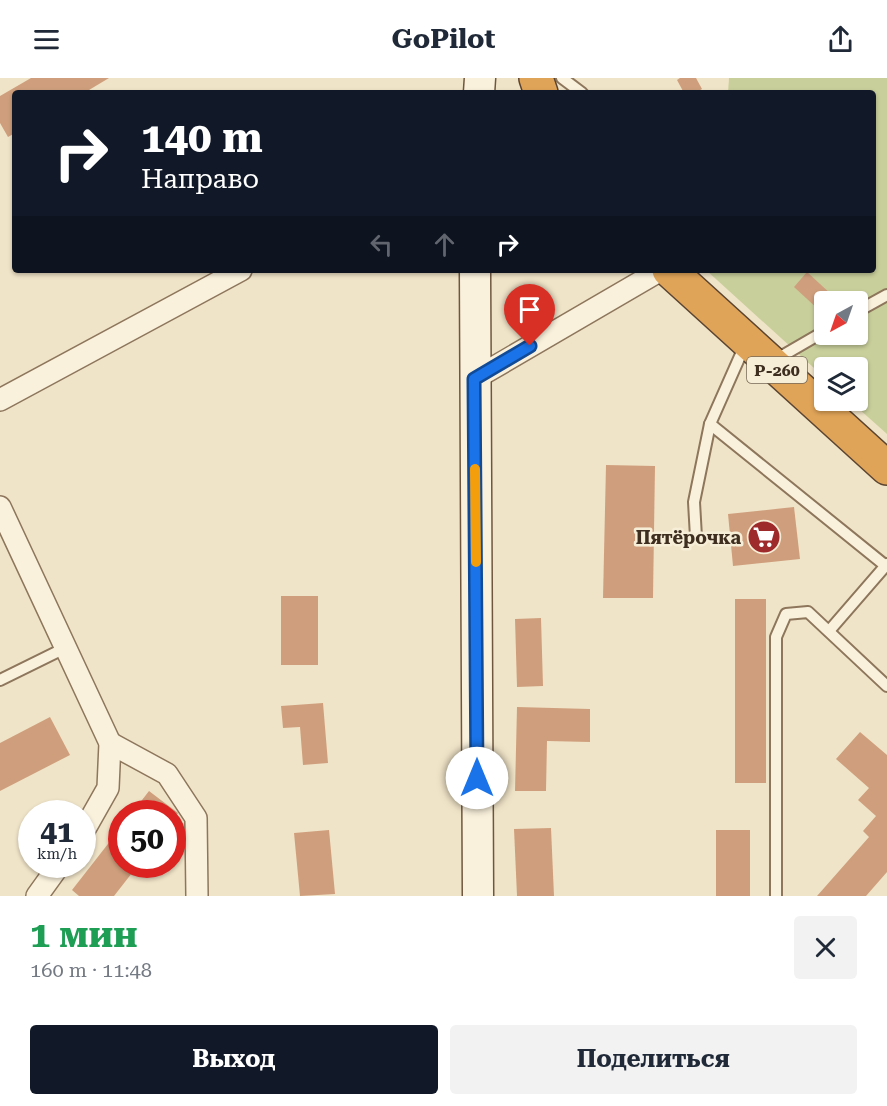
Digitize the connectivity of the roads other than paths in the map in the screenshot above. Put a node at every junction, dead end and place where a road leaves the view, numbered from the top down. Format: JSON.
{"nodes":[{"id":1,"x":562,"y":78,"type":"edge"},
{"id":2,"x":578,"y":90,"type":"edge"},
{"id":3,"x":235,"y":273,"type":"edge"},
{"id":4,"x":475,"y":273,"type":"edge"},
{"id":5,"x":656,"y":273,"type":"edge"},
{"id":6,"x":672,"y":273,"type":"edge"},
{"id":7,"x":887,"y":295,"type":"edge"},
{"id":8,"x":868,"y":305,"type":"edge"},
{"id":9,"x":814,"y":335,"type":"edge"},
{"id":10,"x":758,"y":353,"type":"junction"},
{"id":11,"x":474,"y":379,"type":"junction"},
{"id":12,"x":0,"y":400,"type":"edge"},
{"id":13,"x":710,"y":424,"type":"junction"},
{"id":14,"x":887,"y":468,"type":"edge"},
{"id":15,"x":0,"y":507,"type":"edge"},
{"id":16,"x":696,"y":537,"type":"dead end"},
{"id":17,"x":886,"y":565,"type":"edge"},
{"id":18,"x":829,"y":631,"type":"junction"},
{"id":19,"x":65,"y":648,"type":"junction"},
{"id":20,"x":0,"y":680,"type":"edge"},
{"id":21,"x":887,"y":686,"type":"edge"},
{"id":22,"x":110,"y":743,"type":"junction"},
{"id":23,"x":96,"y":809,"type":"edge"},
{"id":24,"x":50,"y":878,"type":"edge"},
{"id":25,"x":37,"y":896,"type":"edge"},
{"id":26,"x":197,"y":896,"type":"edge"},
{"id":27,"x":478,"y":896,"type":"edge"},
{"id":28,"x":776,"y":896,"type":"edge"}],
"edges":[{"from":1,"to":2,"type":"lane"},
{"from":3,"to":12,"type":"street"},
{"from":4,"to":11,"type":"main road"},
{"from":5,"to":11,"type":"street"},
{"from":6,"to":10,"type":"highway","number":"Р-260"},
{"from":7,"to":8,"type":"lane"},
{"from":9,"to":10,"type":"lane"},
{"from":10,"to":13,"type":"lane"},
{"from":10,"to":14,"type":"highway","number":"Р-260"},
{"from":11,"to":27,"type":"main road"},
{"from":13,"to":16,"type":"lane"},
{"from":13,"to":17,"type":"lane"},
{"from":15,"to":19,"type":"street"},
{"from":17,"to":18,"type":"lane"},
{"from":18,"to":21,"type":"lane"},
{"from":18,"to":28,"type":"lane"},
{"from":19,"to":20,"type":"lane"},
{"from":19,"to":22,"type":"street"},
{"from":22,"to":23,"type":"street"},
{"from":22,"to":26,"type":"street"},
{"from":24,"to":25,"type":"street"}]}
